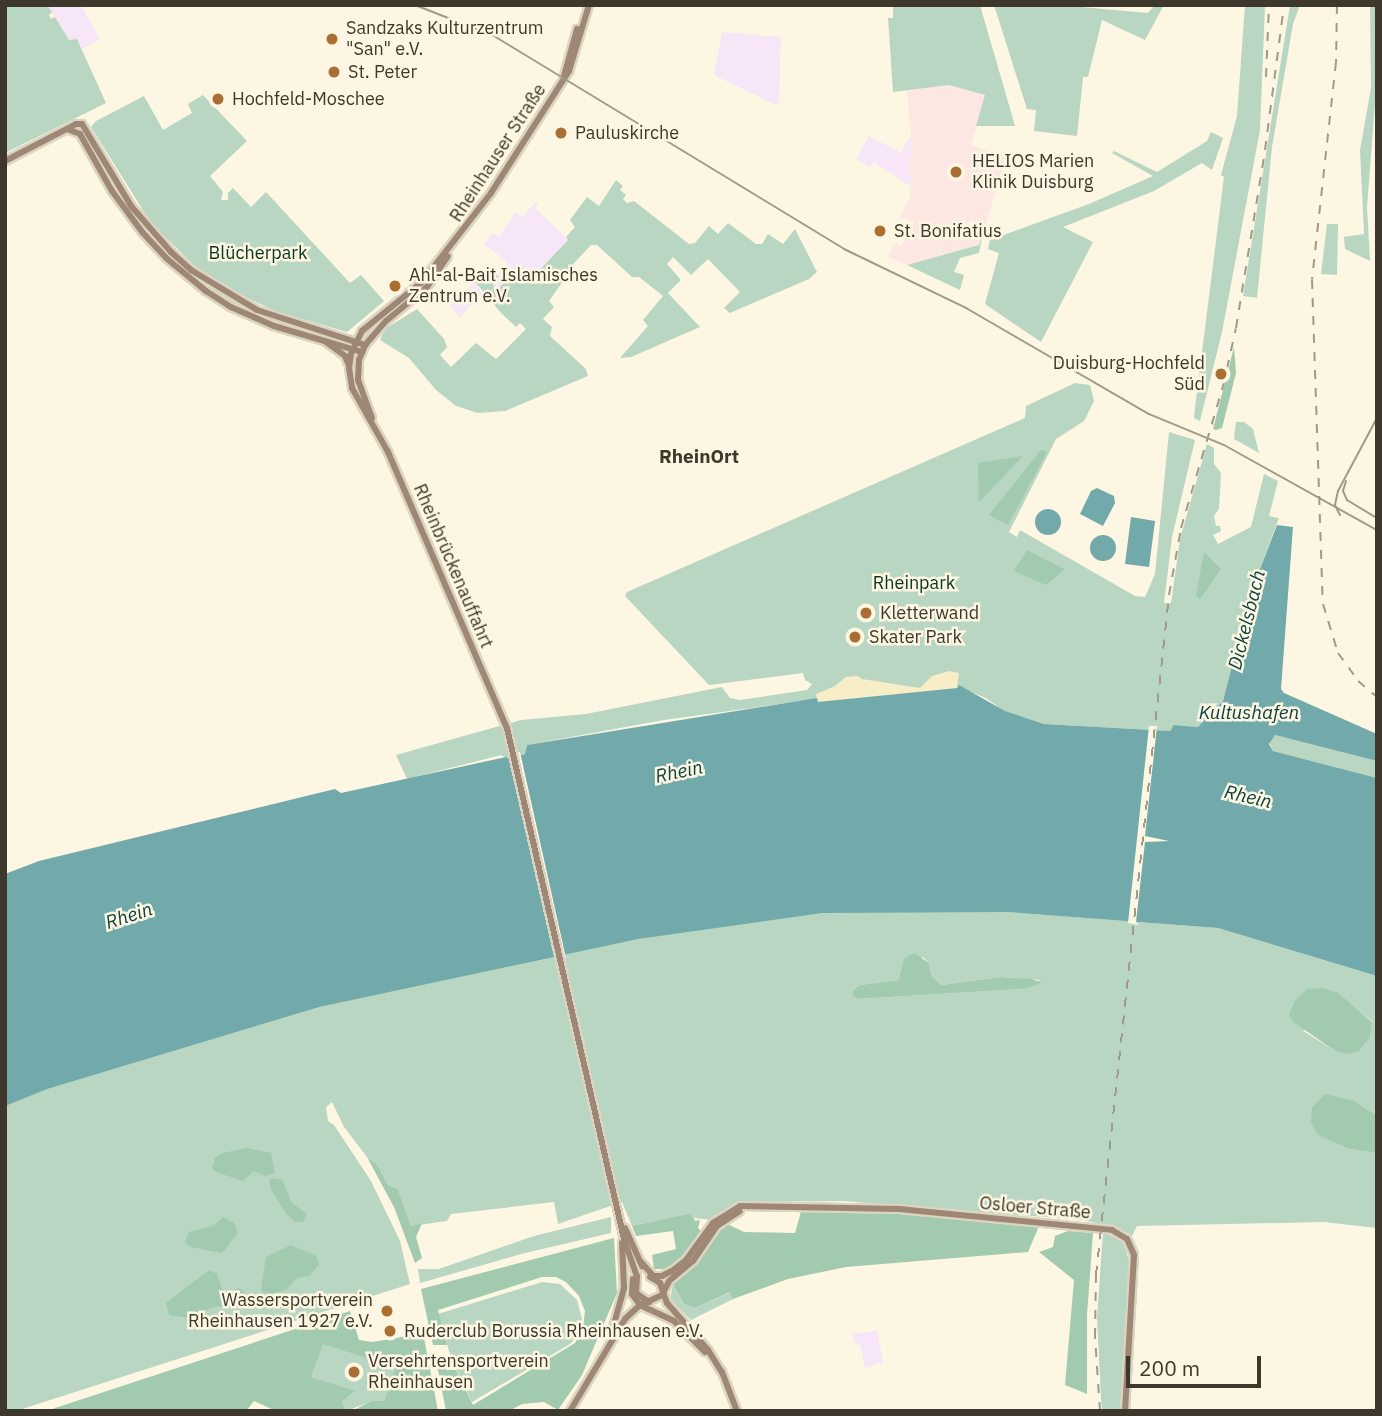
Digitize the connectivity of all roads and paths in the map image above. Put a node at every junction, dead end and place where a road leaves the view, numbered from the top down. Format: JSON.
{"nodes":[{"id":1,"x":587,"y":5,"type":"edge"},
{"id":2,"x":67,"y":129,"type":"junction"},
{"id":3,"x":5,"y":161,"type":"edge"},
{"id":4,"x":455,"y":243,"type":"junction"},
{"id":5,"x":325,"y":341,"type":"junction"},
{"id":6,"x":354,"y":345,"type":"junction"},
{"id":7,"x":364,"y":349,"type":"junction"},
{"id":8,"x":349,"y":368,"type":"junction"},
{"id":9,"x":375,"y":426,"type":"junction"},
{"id":10,"x":764,"y":1206,"type":"junction"},
{"id":11,"x":620,"y":1217,"type":"junction"},
{"id":12,"x":641,"y":1262,"type":"junction"},
{"id":13,"x":635,"y":1269,"type":"junction"},
{"id":14,"x":662,"y":1295,"type":"junction"},
{"id":15,"x":649,"y":1302,"type":"junction"},
{"id":16,"x":640,"y":1305,"type":"junction"},
{"id":17,"x":607,"y":1348,"type":"junction"},
{"id":18,"x":715,"y":1362,"type":"junction"},
{"id":19,"x":570,"y":1411,"type":"edge"},
{"id":20,"x":737,"y":1411,"type":"edge"},
{"id":21,"x":1125,"y":1411,"type":"edge"}],
"edges":[{"from":1,"to":4,"type":"main road","name":"Rheinhauser Straße"},
{"from":2,"to":3,"type":"main road"},
{"from":2,"to":5,"type":"main road"},
{"from":2,"to":6,"type":"main road"},
{"from":4,"to":6,"type":"main road","name":"Rheinhauser Straße"},
{"from":4,"to":7,"type":"main road","name":"Rheinhauser Straße"},
{"from":5,"to":6,"type":"main road"},
{"from":5,"to":8,"type":"main road"},
{"from":6,"to":7,"type":"main road"},
{"from":6,"to":8,"type":"main road","name":"Rheinbrückenauffahrt"},
{"from":7,"to":9,"type":"main road","name":"Rheinbrückenauffahrt"},
{"from":8,"to":9,"type":"main road","name":"Rheinbrückenauffahrt"},
{"from":9,"to":11,"type":"main road","name":"Rheinbrückenauffahrt"},
{"from":10,"to":12,"type":"main road","name":"Osloer Straße"},
{"from":10,"to":14,"type":"main road","name":"Osloer Straße"},
{"from":10,"to":21,"type":"main road","name":"Osloer Straße"},
{"from":11,"to":12,"type":"main road"},
{"from":11,"to":13,"type":"main road"},
{"from":11,"to":17,"type":"main road"},
{"from":12,"to":14,"type":"main road"},
{"from":13,"to":15,"type":"main road"},
{"from":13,"to":16,"type":"main road"},
{"from":14,"to":15,"type":"main road"},
{"from":14,"to":18,"type":"main road"},
{"from":15,"to":16,"type":"main road"},
{"from":16,"to":17,"type":"main road"},
{"from":16,"to":18,"type":"main road"},
{"from":17,"to":19,"type":"main road"},
{"from":18,"to":20,"type":"main road"}]}
